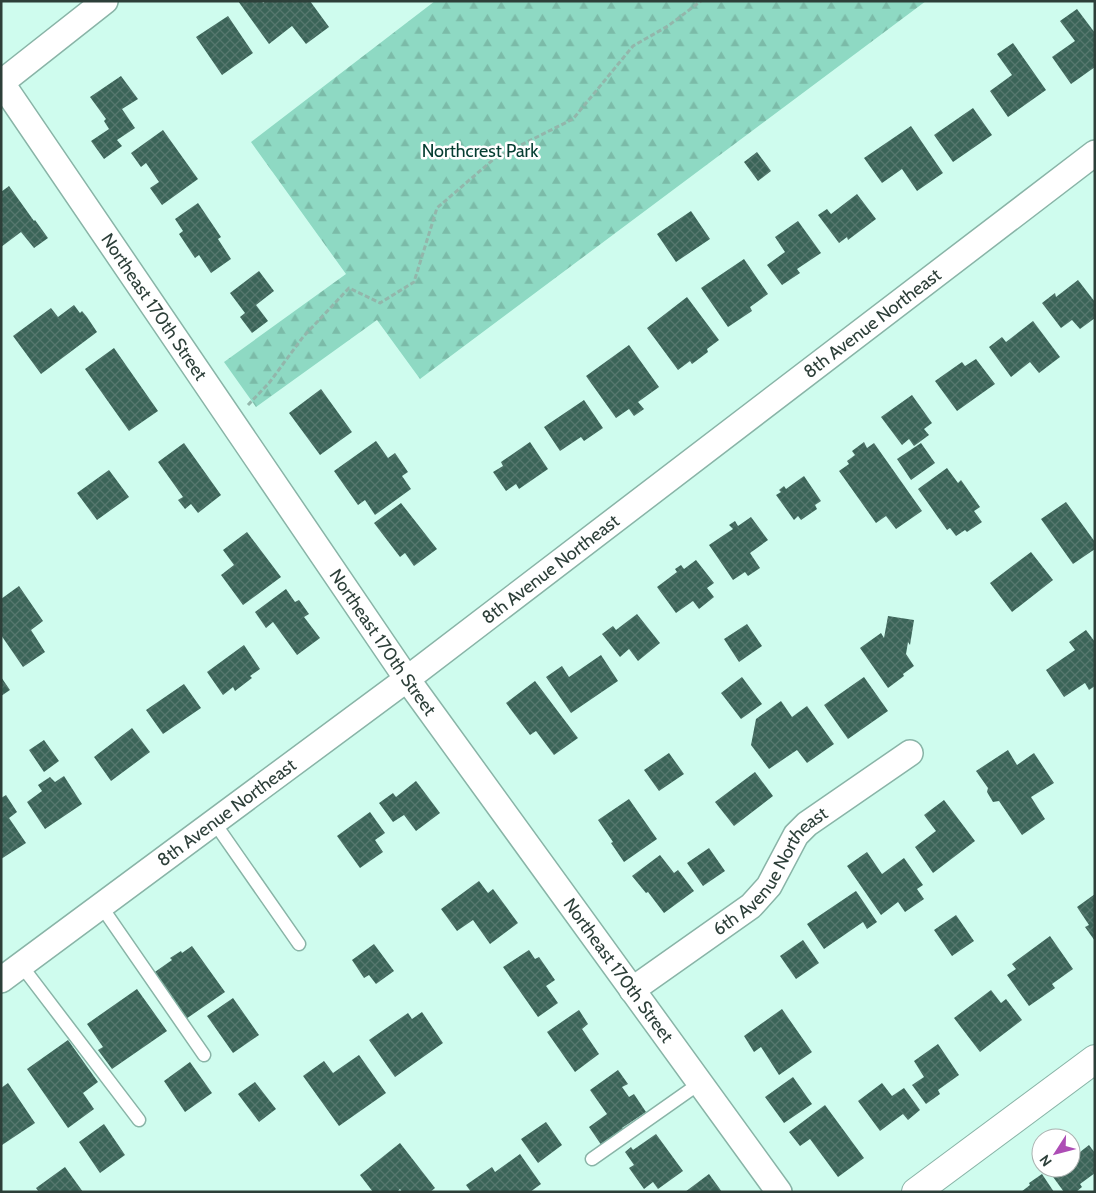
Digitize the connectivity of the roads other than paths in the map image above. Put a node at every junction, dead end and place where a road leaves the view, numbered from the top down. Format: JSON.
{"nodes":[{"id":1,"x":105,"y":1,"type":"edge"},
{"id":2,"x":1,"y":82,"type":"edge"},
{"id":3,"x":1095,"y":153,"type":"edge"},
{"id":4,"x":407,"y":679,"type":"junction"},
{"id":5,"x":910,"y":753,"type":"dead end"},
{"id":6,"x":214,"y":822,"type":"junction"},
{"id":7,"x":101,"y":906,"type":"junction"},
{"id":8,"x":299,"y":944,"type":"dead end"},
{"id":9,"x":21,"y":965,"type":"junction"},
{"id":10,"x":1,"y":980,"type":"edge"},
{"id":11,"x":632,"y":990,"type":"junction"},
{"id":12,"x":204,"y":1055,"type":"dead end"},
{"id":13,"x":1095,"y":1059,"type":"edge"},
{"id":14,"x":700,"y":1083,"type":"junction"},
{"id":15,"x":139,"y":1120,"type":"dead end"},
{"id":16,"x":592,"y":1159,"type":"dead end"},
{"id":17,"x":780,"y":1192,"type":"edge"},
{"id":18,"x":916,"y":1192,"type":"edge"}],
"edges":[{"from":1,"to":2,"type":"street"},
{"from":2,"to":4,"type":"street","name":"Northeast 170th Street"},
{"from":3,"to":4,"type":"street","name":"8th Avenue Northeast"},
{"from":4,"to":6,"type":"street","name":"8th Avenue Northeast"},
{"from":4,"to":11,"type":"street","name":"Northeast 170th Street"},
{"from":5,"to":11,"type":"street","name":"6th Avenue Northeast"},
{"from":6,"to":7,"type":"street","name":"8th Avenue Northeast"},
{"from":6,"to":8,"type":"lane"},
{"from":7,"to":9,"type":"street","name":"8th Avenue Northeast"},
{"from":7,"to":12,"type":"lane"},
{"from":9,"to":10,"type":"street","name":"8th Avenue Northeast"},
{"from":9,"to":15,"type":"lane"},
{"from":11,"to":14,"type":"street","name":"Northeast 170th Street"},
{"from":13,"to":18,"type":"street"},
{"from":14,"to":16,"type":"lane"},
{"from":14,"to":17,"type":"street","name":"Northeast 170th Street"}]}
